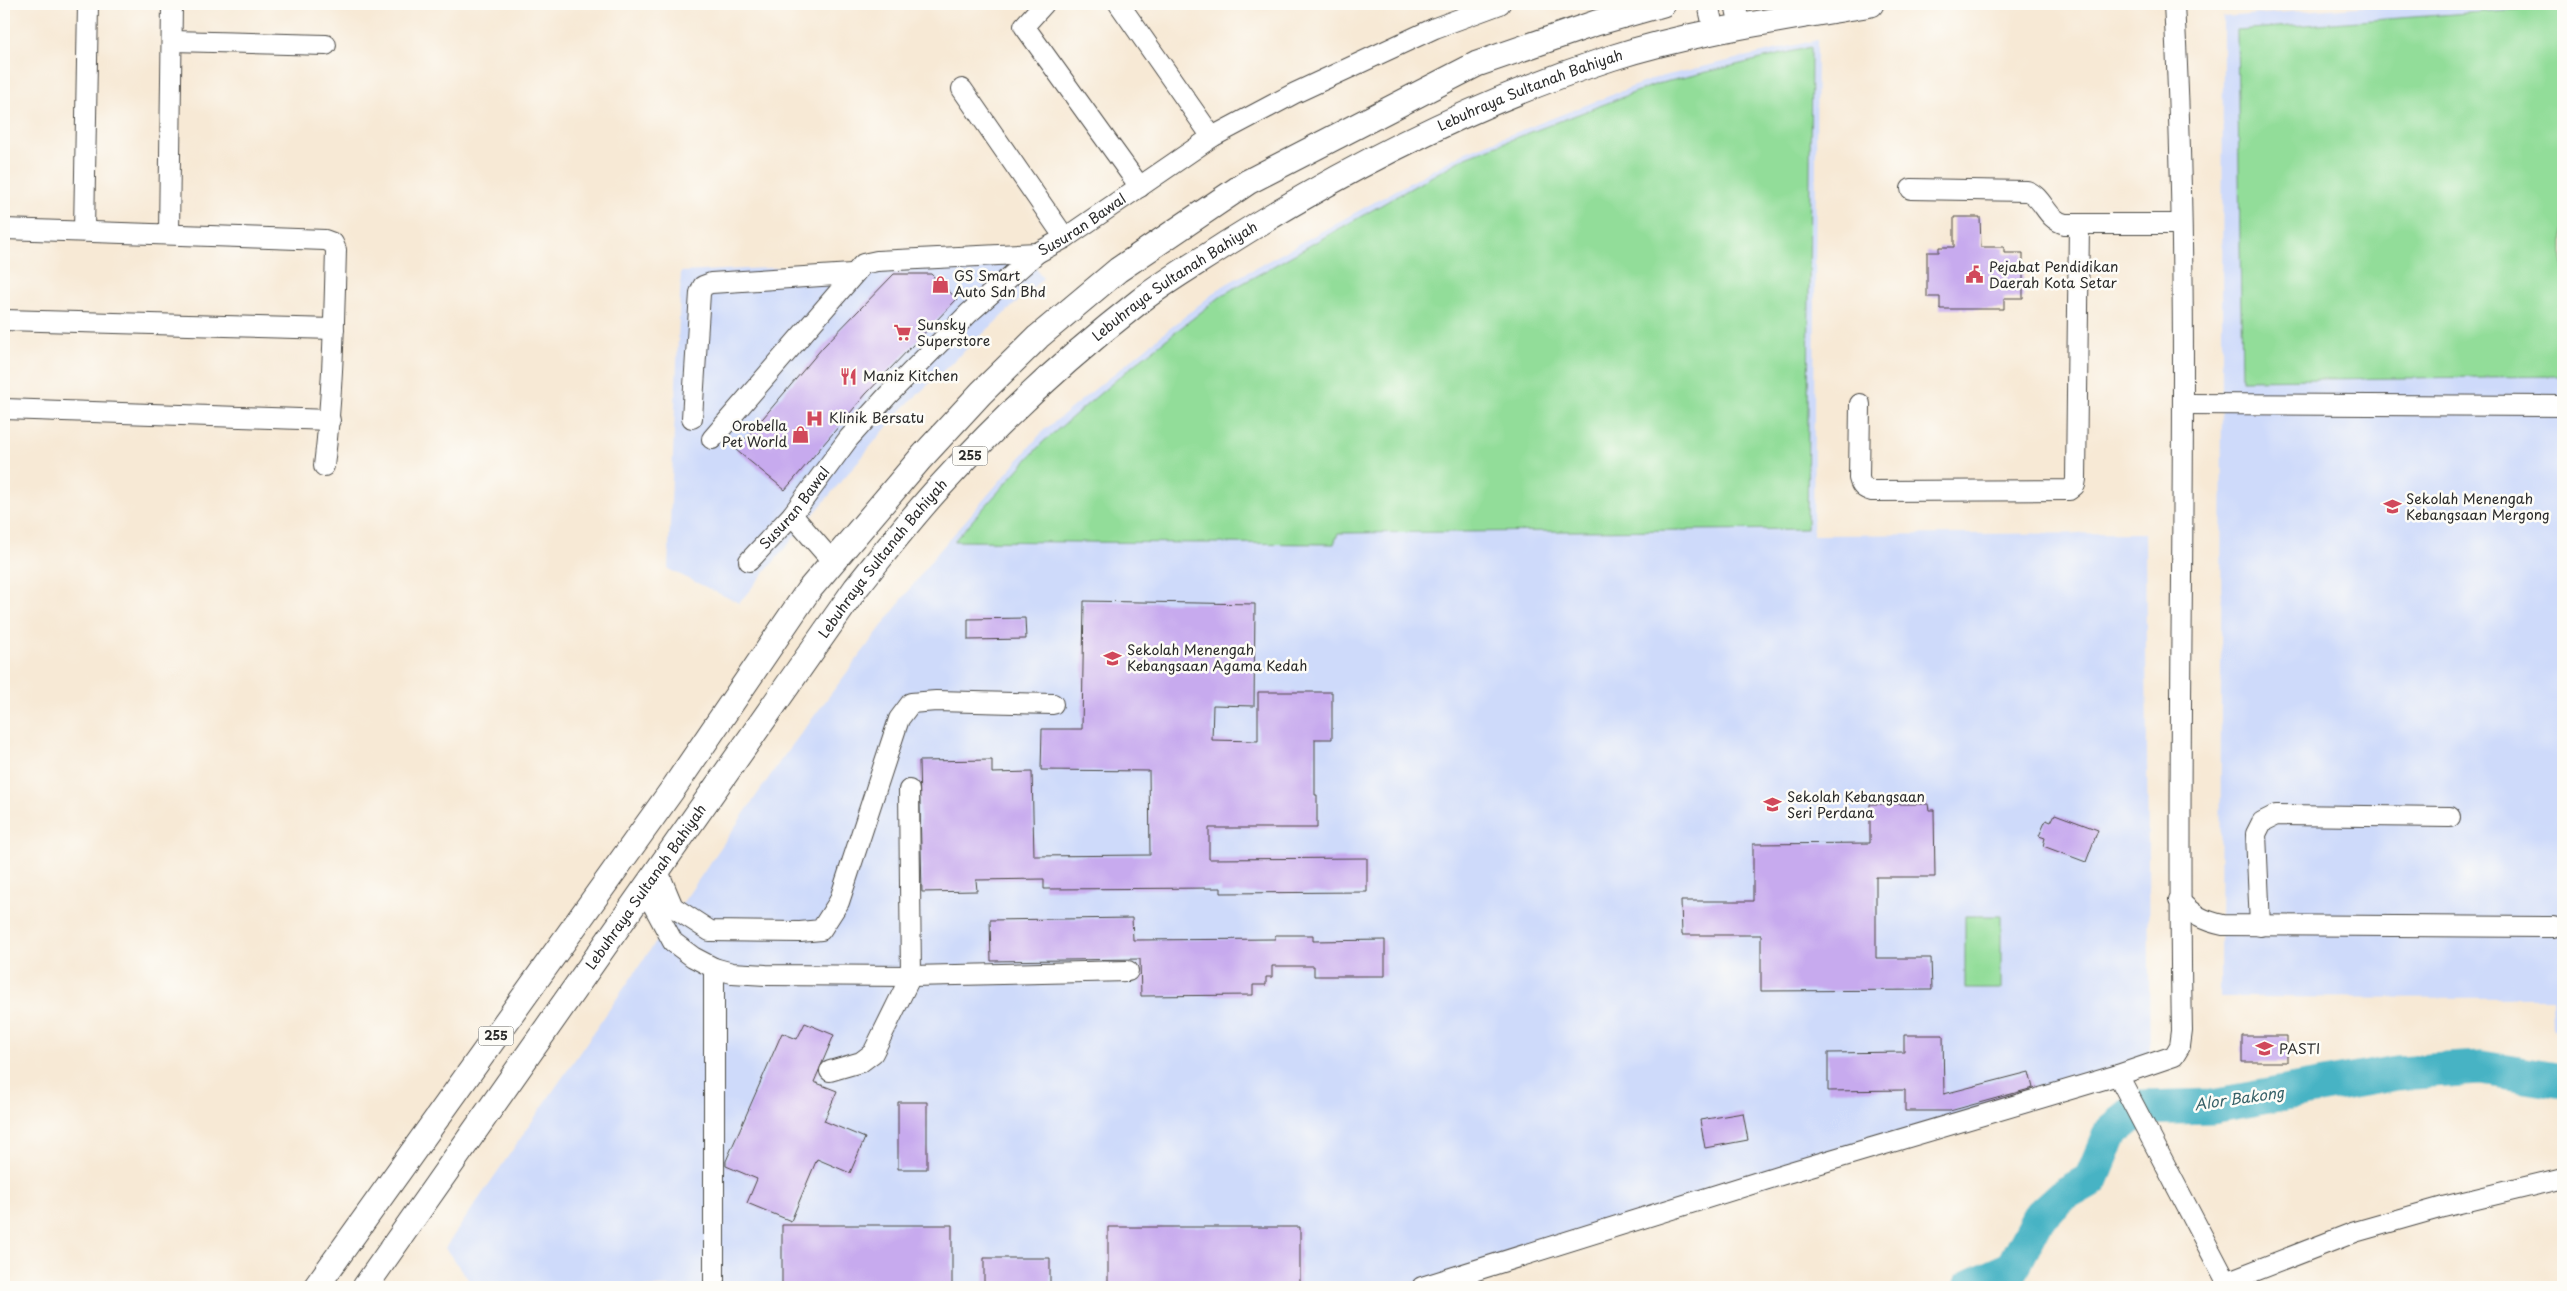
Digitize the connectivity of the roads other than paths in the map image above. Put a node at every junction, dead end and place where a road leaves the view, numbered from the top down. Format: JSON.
{"nodes":[{"id":1,"x":88,"y":4,"type":"edge"},
{"id":2,"x":172,"y":4,"type":"edge"},
{"id":3,"x":1044,"y":4,"type":"edge"},
{"id":4,"x":1119,"y":4,"type":"edge"},
{"id":5,"x":1500,"y":4,"type":"edge"},
{"id":6,"x":1663,"y":4,"type":"edge"},
{"id":7,"x":1708,"y":4,"type":"edge"},
{"id":8,"x":1871,"y":4,"type":"edge"},
{"id":9,"x":2174,"y":4,"type":"edge"},
{"id":10,"x":1737,"y":15,"type":"edge"},
{"id":11,"x":1714,"y":31,"type":"junction"},
{"id":12,"x":172,"y":41,"type":"junction"},
{"id":13,"x":326,"y":45,"type":"dead end"},
{"id":14,"x":962,"y":89,"type":"dead end"},
{"id":15,"x":1212,"y":137,"type":"junction"},
{"id":16,"x":1140,"y":187,"type":"junction"},
{"id":17,"x":1911,"y":189,"type":"dead end"},
{"id":18,"x":2079,"y":224,"type":"junction"},
{"id":19,"x":2181,"y":224,"type":"junction"},
{"id":20,"x":4,"y":229,"type":"edge"},
{"id":21,"x":84,"y":231,"type":"junction"},
{"id":22,"x":169,"y":233,"type":"junction"},
{"id":23,"x":1065,"y":238,"type":"junction"},
{"id":24,"x":1037,"y":253,"type":"junction"},
{"id":25,"x":852,"y":274,"type":"junction"},
{"id":26,"x":4,"y":320,"type":"edge"},
{"id":27,"x":334,"y":329,"type":"junction"},
{"id":28,"x":1860,"y":404,"type":"dead end"},
{"id":29,"x":2183,"y":404,"type":"junction"},
{"id":30,"x":2563,"y":406,"type":"edge"},
{"id":31,"x":4,"y":409,"type":"edge"},
{"id":32,"x":692,"y":418,"type":"dead end"},
{"id":33,"x":330,"y":420,"type":"junction"},
{"id":34,"x":712,"y":439,"type":"dead end"},
{"id":35,"x":324,"y":466,"type":"dead end"},
{"id":36,"x":792,"y":516,"type":"junction"},
{"id":37,"x":750,"y":561,"type":"dead end"},
{"id":38,"x":832,"y":561,"type":"junction"},
{"id":39,"x":1053,"y":704,"type":"dead end"},
{"id":40,"x":909,"y":790,"type":"dead end"},
{"id":41,"x":2450,"y":817,"type":"dead end"},
{"id":42,"x":652,"y":880,"type":"junction"},
{"id":43,"x":2179,"y":900,"type":"junction"},
{"id":44,"x":2260,"y":926,"type":"junction"},
{"id":45,"x":2552,"y":927,"type":"dead end"},
{"id":46,"x":714,"y":968,"type":"junction"},
{"id":47,"x":1128,"y":971,"type":"dead end"},
{"id":48,"x":911,"y":976,"type":"junction"},
{"id":49,"x":830,"y":1071,"type":"dead end"},
{"id":50,"x":2118,"y":1075,"type":"junction"},
{"id":51,"x":2563,"y":1178,"type":"edge"},
{"id":52,"x":2227,"y":1285,"type":"edge"},
{"id":53,"x":316,"y":1287,"type":"edge"},
{"id":54,"x":365,"y":1287,"type":"edge"},
{"id":55,"x":714,"y":1287,"type":"edge"},
{"id":56,"x":1422,"y":1287,"type":"edge"}],
"edges":[{"from":1,"to":21,"type":"street"},
{"from":2,"to":12,"type":"street"},
{"from":3,"to":16,"type":"street"},
{"from":4,"to":15,"type":"street"},
{"from":5,"to":15,"type":"street","name":"Susuran Bawal"},
{"from":6,"to":38,"type":"main road","number":"255"},
{"from":7,"to":11,"type":"street"},
{"from":8,"to":10,"type":"main road","name":"Lebuhraya Sultanah Bahiyah","number":"255"},
{"from":9,"to":19,"type":"street"},
{"from":10,"to":11,"type":"main road","name":"Lebuhraya Sultanah Bahiyah","number":"255"},
{"from":11,"to":42,"type":"main road","name":"Lebuhraya Sultanah Bahiyah","number":"255"},
{"from":12,"to":13,"type":"street"},
{"from":12,"to":22,"type":"street"},
{"from":14,"to":23,"type":"street"},
{"from":15,"to":16,"type":"street","name":"Susuran Bawal"},
{"from":16,"to":23,"type":"street","name":"Susuran Bawal"},
{"from":17,"to":18,"type":"street"},
{"from":18,"to":19,"type":"street"},
{"from":18,"to":28,"type":"street"},
{"from":19,"to":29,"type":"street"},
{"from":20,"to":21,"type":"street"},
{"from":21,"to":22,"type":"street"},
{"from":22,"to":27,"type":"street"},
{"from":23,"to":24,"type":"street","name":"Susuran Bawal"},
{"from":24,"to":25,"type":"street"},
{"from":24,"to":36,"type":"street","name":"Susuran Bawal"},
{"from":25,"to":32,"type":"street"},
{"from":25,"to":34,"type":"street"},
{"from":26,"to":27,"type":"street"},
{"from":27,"to":33,"type":"street"},
{"from":29,"to":30,"type":"street"},
{"from":29,"to":43,"type":"street"},
{"from":31,"to":33,"type":"street"},
{"from":33,"to":35,"type":"street"},
{"from":36,"to":37,"type":"street","name":"Susuran Bawal"},
{"from":36,"to":38,"type":"street"},
{"from":38,"to":53,"type":"main road","number":"255"},
{"from":39,"to":42,"type":"street"},
{"from":40,"to":48,"type":"street"},
{"from":41,"to":44,"type":"street"},
{"from":42,"to":46,"type":"street"},
{"from":42,"to":54,"type":"main road","name":"Lebuhraya Sultanah Bahiyah","number":"255"},
{"from":43,"to":44,"type":"street"},
{"from":43,"to":50,"type":"street"},
{"from":44,"to":45,"type":"street"},
{"from":46,"to":48,"type":"street"},
{"from":46,"to":55,"type":"street"},
{"from":47,"to":48,"type":"street"},
{"from":48,"to":49,"type":"street"},
{"from":50,"to":52,"type":"street"},
{"from":50,"to":56,"type":"street"},
{"from":51,"to":52,"type":"street"}]}
